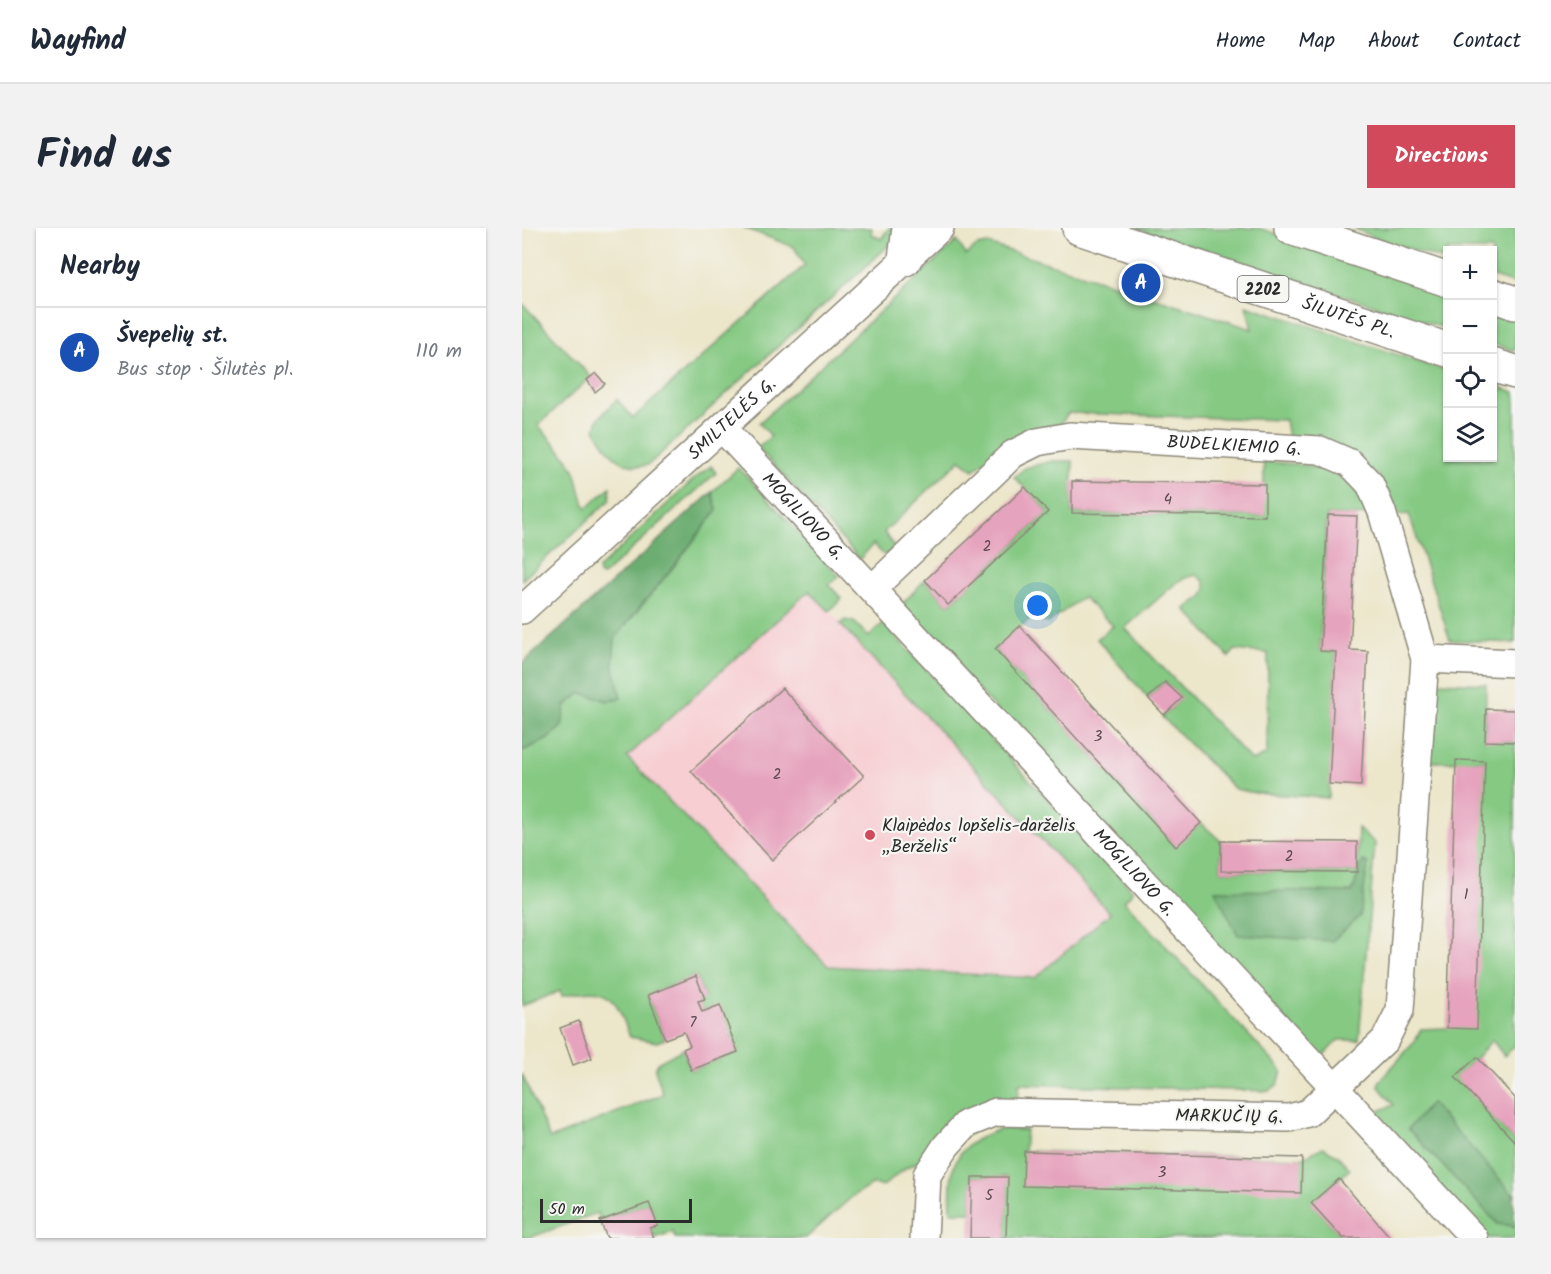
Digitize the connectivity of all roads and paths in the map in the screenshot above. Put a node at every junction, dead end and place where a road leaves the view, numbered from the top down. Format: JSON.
{"nodes":[{"id":1,"x":940,"y":228,"type":"edge"},
{"id":2,"x":1078,"y":228,"type":"edge"},
{"id":3,"x":1291,"y":228,"type":"edge"},
{"id":4,"x":907,"y":244,"type":"edge"},
{"id":5,"x":1443,"y":278,"type":"edge"},
{"id":6,"x":1497,"y":297,"type":"edge"},
{"id":7,"x":1515,"y":303,"type":"edge"},
{"id":8,"x":1443,"y":348,"type":"edge"},
{"id":9,"x":1497,"y":366,"type":"edge"},
{"id":10,"x":1515,"y":372,"type":"edge"},
{"id":11,"x":722,"y":428,"type":"junction"},
{"id":12,"x":872,"y":589,"type":"junction"},
{"id":13,"x":522,"y":610,"type":"edge"},
{"id":14,"x":1425,"y":658,"type":"junction"},
{"id":15,"x":1515,"y":663,"type":"edge"},
{"id":16,"x":1336,"y":1088,"type":"junction"},
{"id":17,"x":924,"y":1238,"type":"edge"},
{"id":18,"x":1474,"y":1238,"type":"edge"}],
"edges":[{"from":1,"to":4,"type":"street","name":"SMILTELĖS G."},
{"from":2,"to":8,"type":"main road","name":"ŠILUTĖS PL.","number":"2202"},
{"from":3,"to":5,"type":"main road"},
{"from":4,"to":11,"type":"street","name":"SMILTELĖS G."},
{"from":6,"to":7,"type":"main road"},
{"from":9,"to":10,"type":"main road"},
{"from":11,"to":12,"type":"street","name":"MOGILIOVO G."},
{"from":11,"to":13,"type":"street","name":"SMILTELĖS G."},
{"from":12,"to":14,"type":"street","name":"BUDELKIEMIO G."},
{"from":12,"to":16,"type":"street","name":"MOGILIOVO G."},
{"from":14,"to":15,"type":"street"},
{"from":14,"to":16,"type":"street","name":"MARKUČIŲ G."},
{"from":16,"to":17,"type":"street","name":"MARKUČIŲ G."},
{"from":16,"to":18,"type":"street","name":"MOGILIOVO G."}]}
